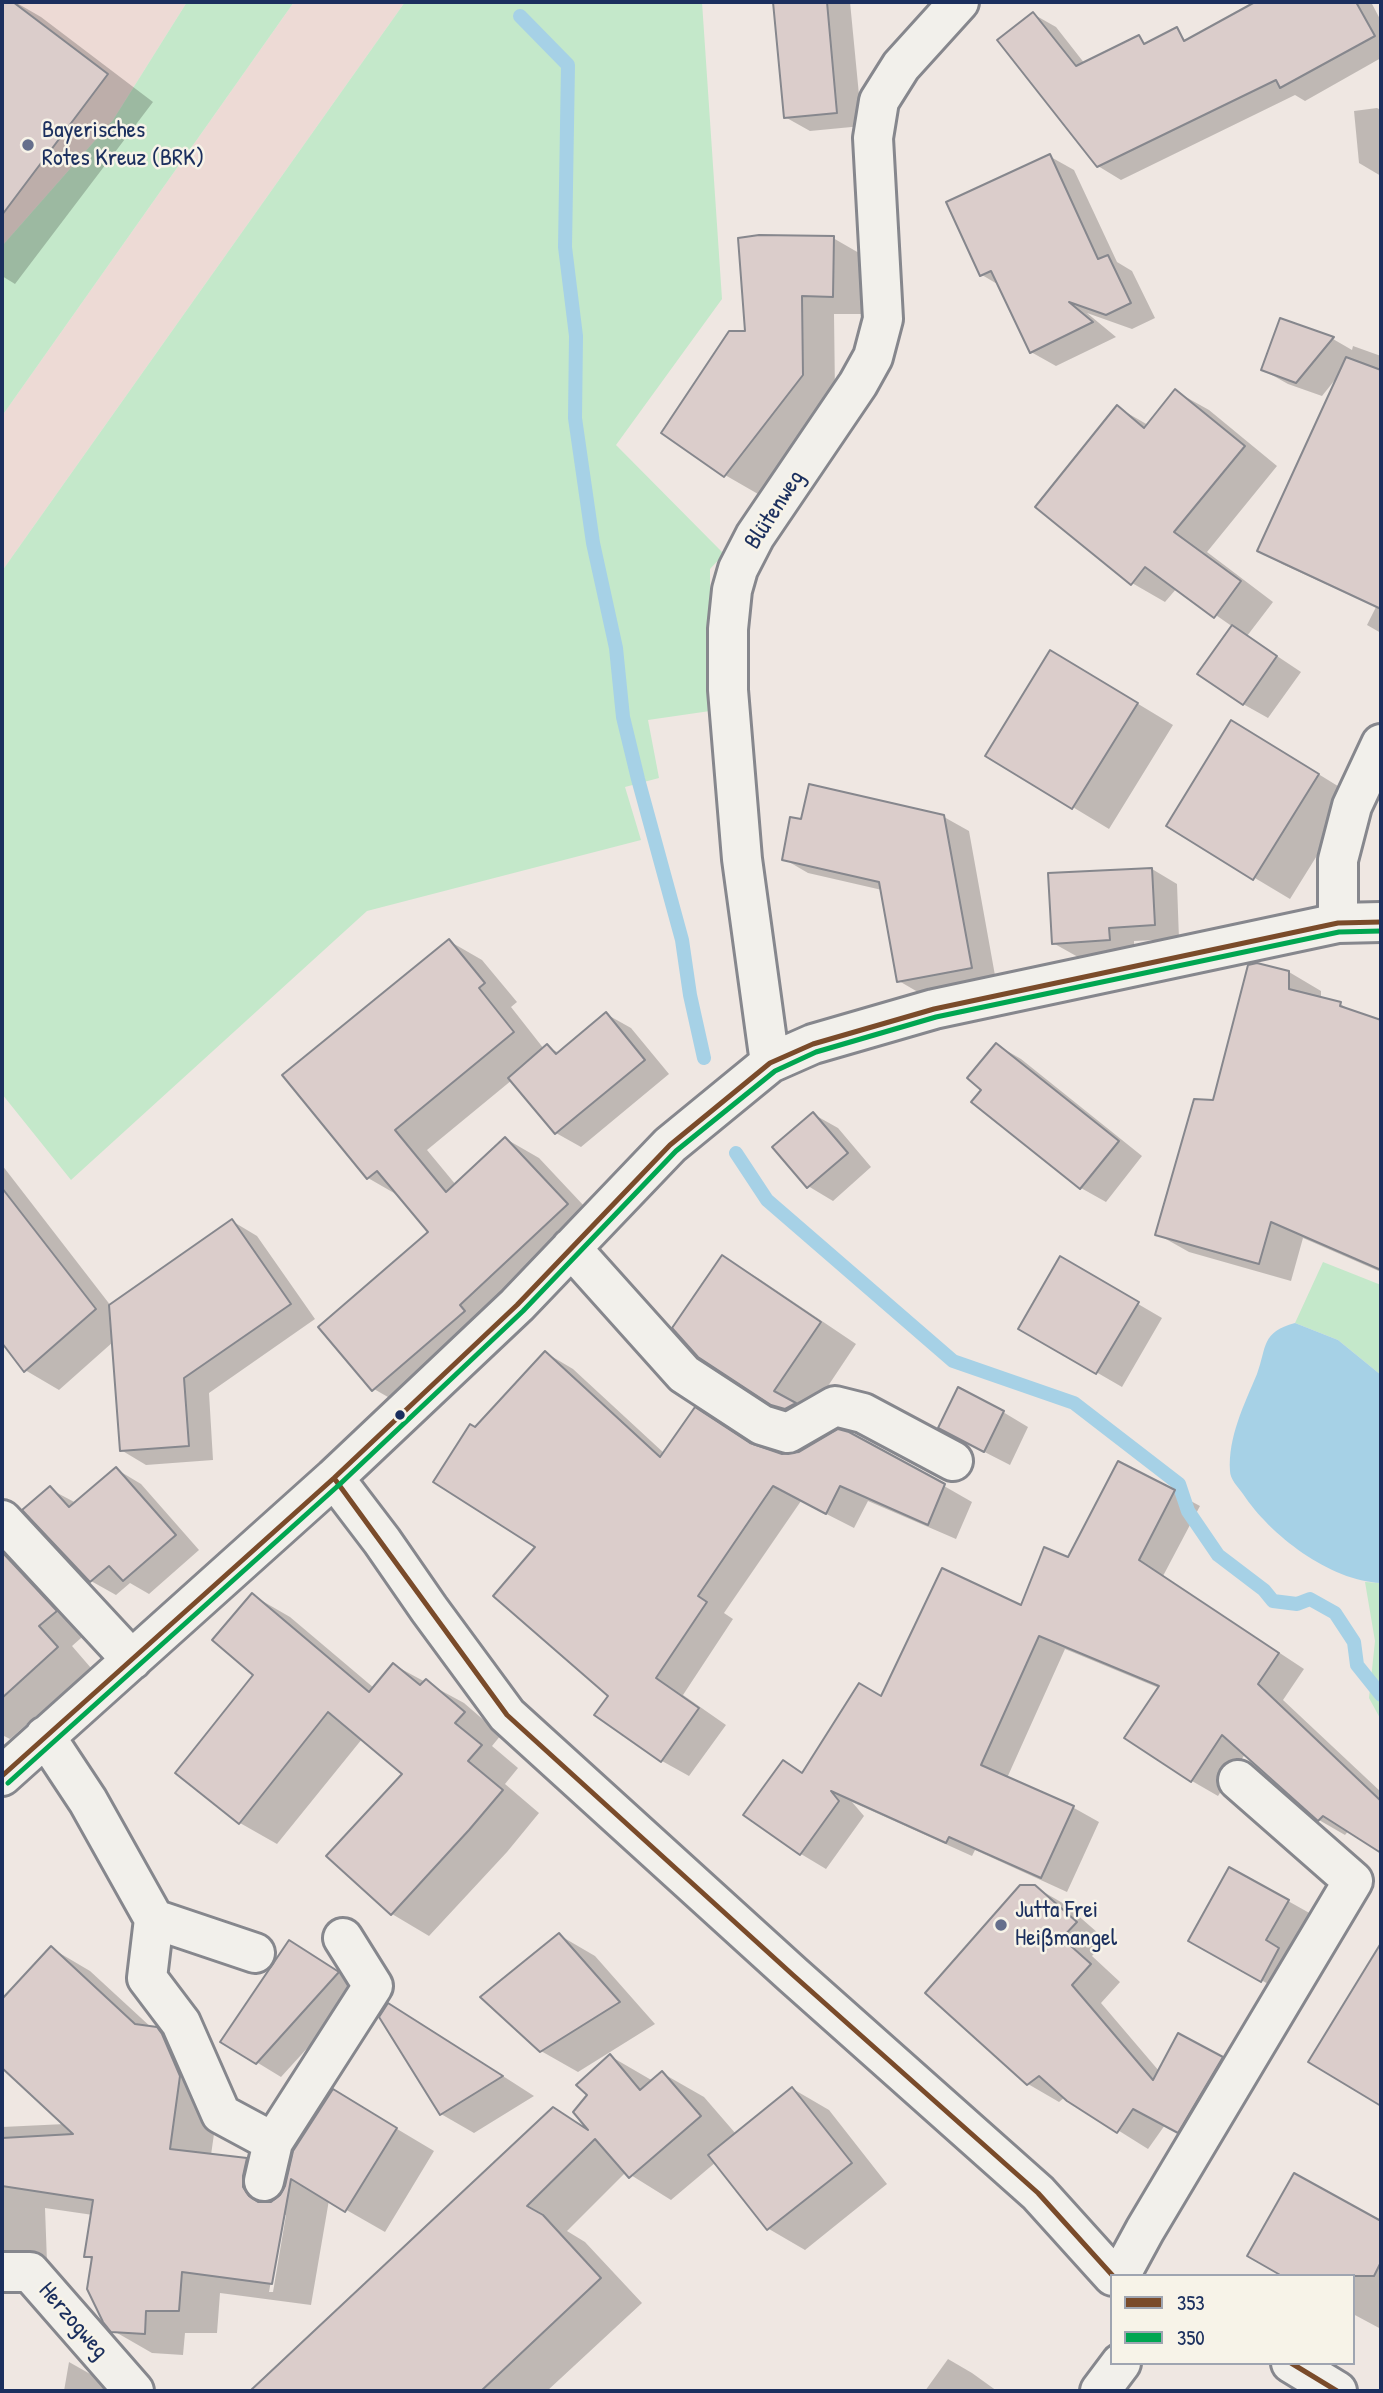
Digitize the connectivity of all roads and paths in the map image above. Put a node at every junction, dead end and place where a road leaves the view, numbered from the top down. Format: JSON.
{"nodes":[{"id":1,"x":959,"y":2,"type":"edge"},
{"id":2,"x":1381,"y":744,"type":"edge"},
{"id":3,"x":1381,"y":922,"type":"edge"},
{"id":4,"x":1338,"y":923,"type":"junction"},
{"id":5,"x":770,"y":1063,"type":"junction"},
{"id":6,"x":571,"y":1248,"type":"junction"},
{"id":7,"x":953,"y":1461,"type":"dead end"},
{"id":8,"x":334,"y":1478,"type":"junction"},
{"id":9,"x":2,"y":1520,"type":"edge"},
{"id":10,"x":132,"y":1660,"type":"junction"},
{"id":11,"x":45,"y":1736,"type":"junction"},
{"id":12,"x":2,"y":1776,"type":"edge"},
{"id":13,"x":1238,"y":1780,"type":"dead end"},
{"id":14,"x":154,"y":1919,"type":"junction"},
{"id":15,"x":343,"y":1938,"type":"dead end"},
{"id":16,"x":255,"y":1953,"type":"dead end"},
{"id":17,"x":273,"y":2142,"type":"junction"},
{"id":18,"x":264,"y":2181,"type":"dead end"},
{"id":19,"x":2,"y":2272,"type":"edge"},
{"id":20,"x":1111,"y":2274,"type":"edge"},
{"id":21,"x":1121,"y":2274,"type":"edge"},
{"id":22,"x":1121,"y":2365,"type":"edge"},
{"id":23,"x":1124,"y":2365,"type":"edge"},
{"id":24,"x":1294,"y":2365,"type":"edge"},
{"id":25,"x":134,"y":2391,"type":"edge"},
{"id":26,"x":1100,"y":2391,"type":"edge"},
{"id":27,"x":1130,"y":2391,"type":"edge"},
{"id":28,"x":1337,"y":2391,"type":"edge"}],
"edges":[{"from":1,"to":5,"type":"street","name":"Blütenweg"},
{"from":2,"to":4,"type":"street"},
{"from":3,"to":4,"type":"street"},
{"from":4,"to":5,"type":"street"},
{"from":5,"to":6,"type":"street"},
{"from":6,"to":7,"type":"street"},
{"from":6,"to":8,"type":"street"},
{"from":8,"to":10,"type":"street"},
{"from":8,"to":20,"type":"street"},
{"from":9,"to":10,"type":"street"},
{"from":10,"to":11,"type":"street"},
{"from":11,"to":12,"type":"street"},
{"from":11,"to":14,"type":"street"},
{"from":13,"to":21,"type":"street"},
{"from":14,"to":16,"type":"street"},
{"from":14,"to":17,"type":"street"},
{"from":15,"to":17,"type":"street"},
{"from":17,"to":18,"type":"street"},
{"from":19,"to":25,"type":"street","name":"Herzogweg"},
{"from":22,"to":26,"type":"street"},
{"from":23,"to":27,"type":"street"},
{"from":24,"to":28,"type":"street"}]}
